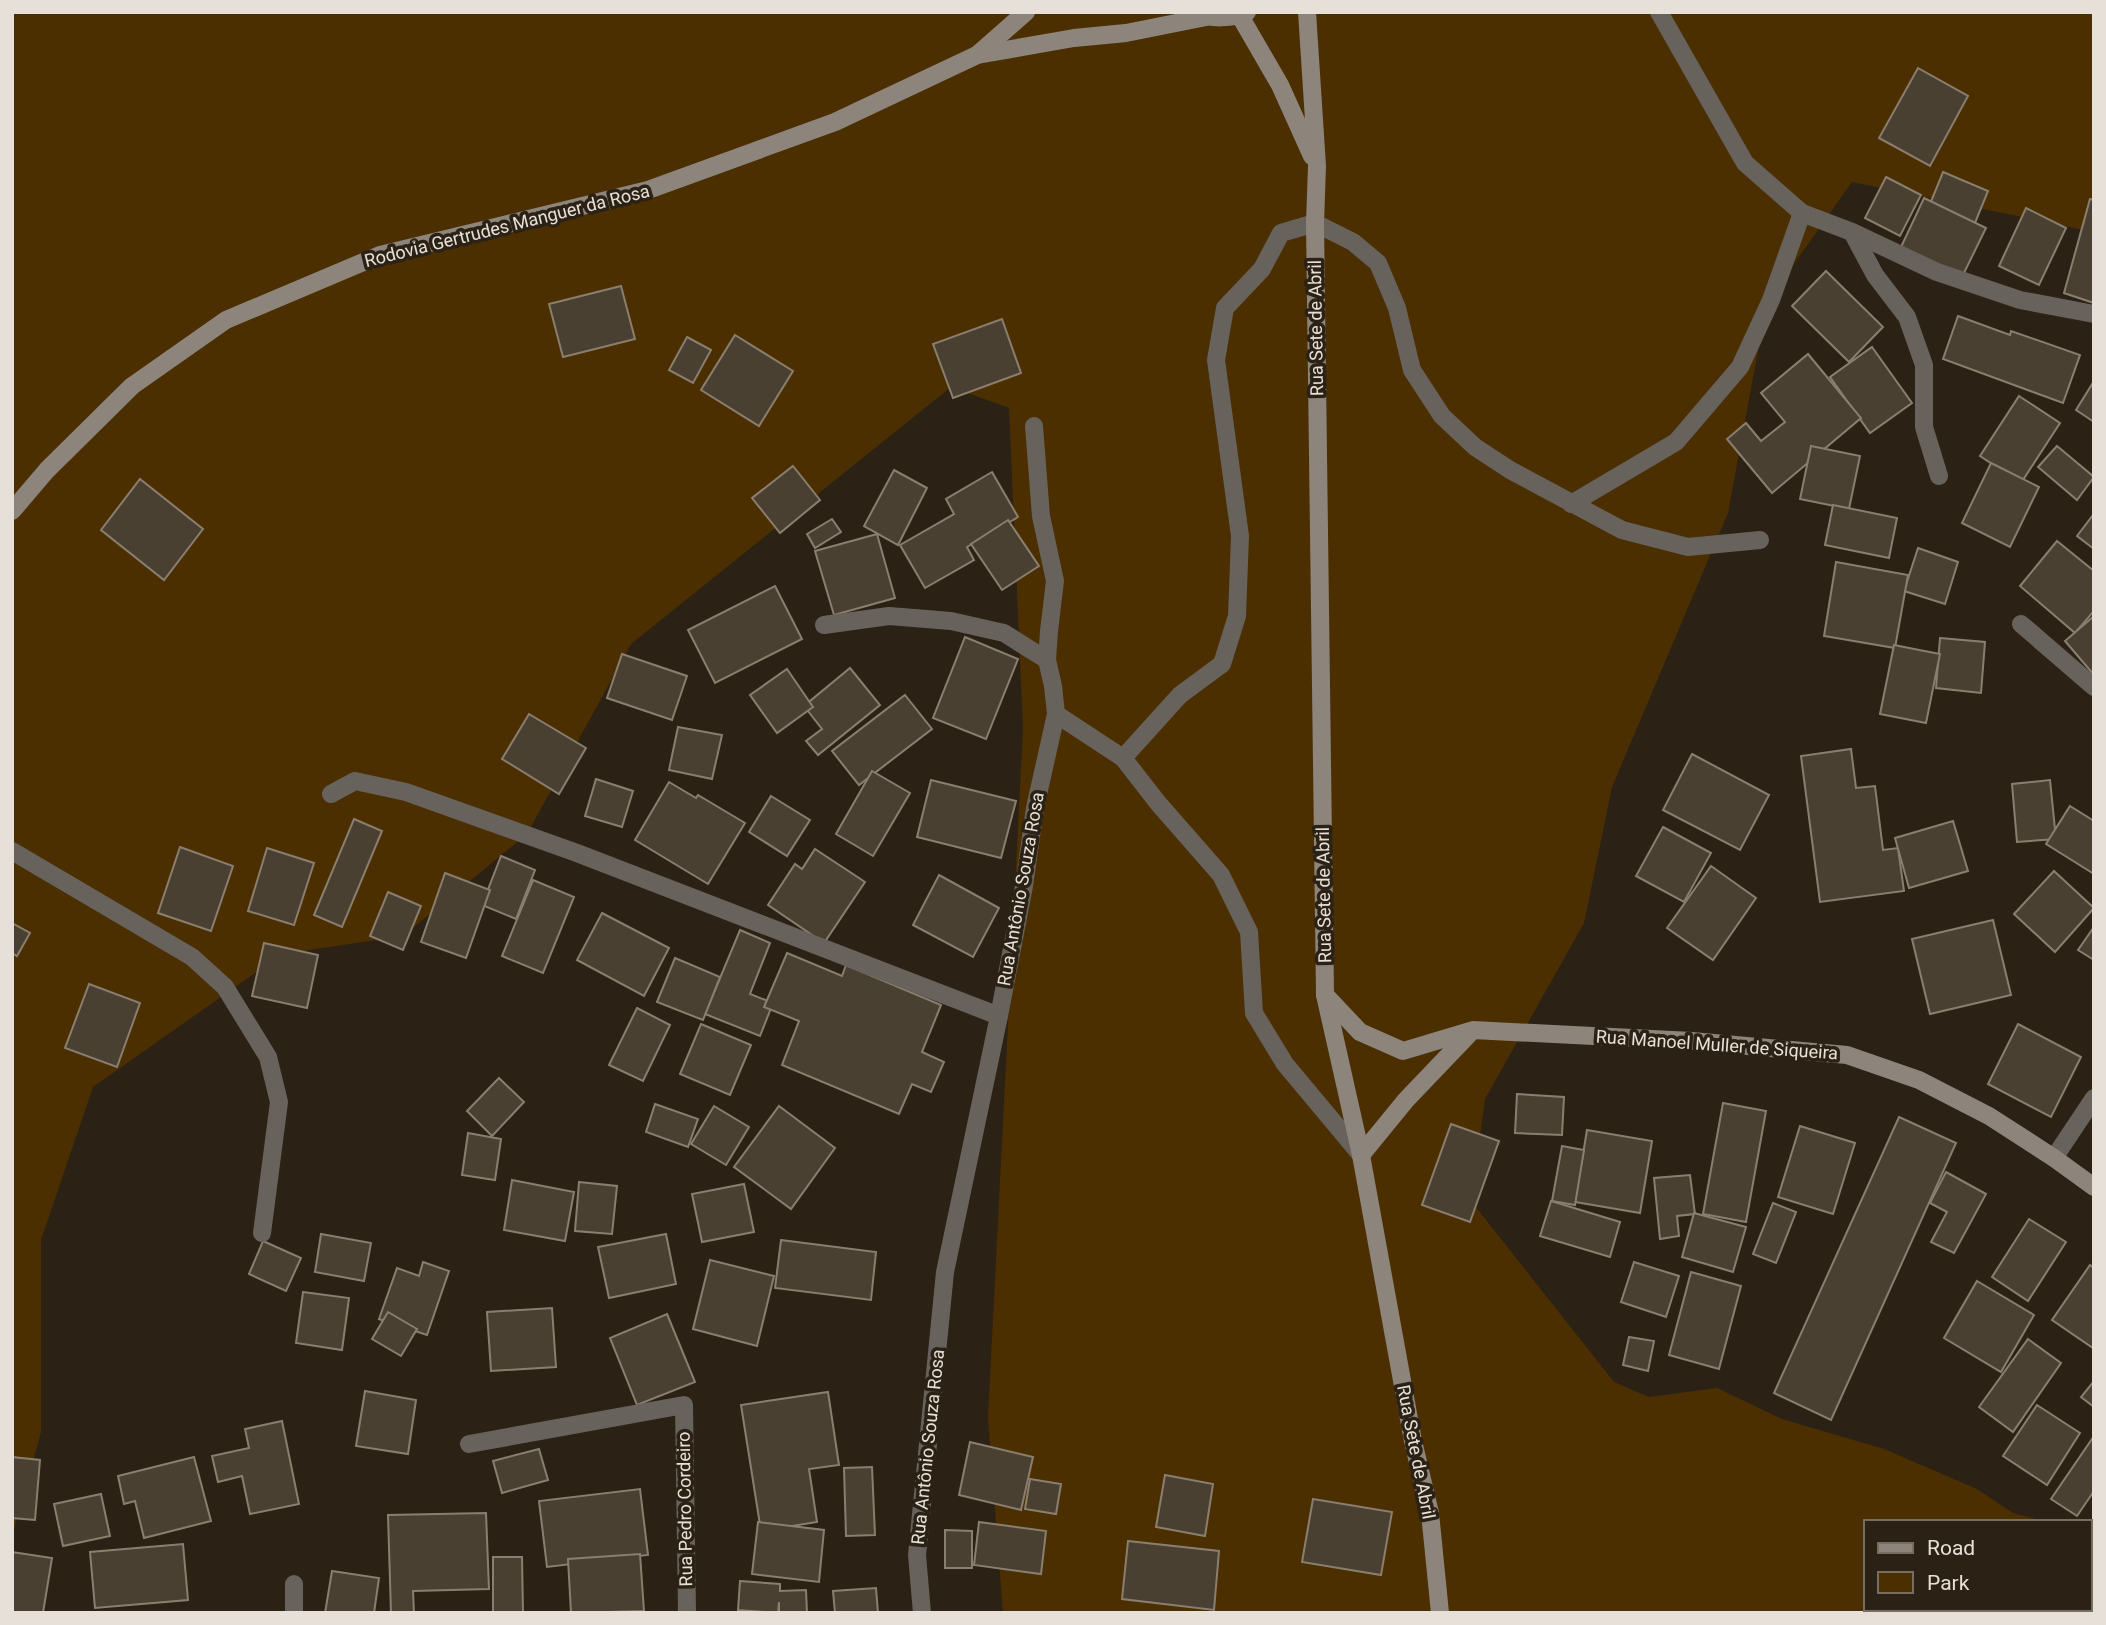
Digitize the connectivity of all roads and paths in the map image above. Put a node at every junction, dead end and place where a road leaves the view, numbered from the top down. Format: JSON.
{"nodes":[{"id":1,"x":1026,"y":12,"type":"edge"},
{"id":2,"x":1307,"y":12,"type":"edge"},
{"id":3,"x":1658,"y":12,"type":"edge"},
{"id":4,"x":1244,"y":14,"type":"edge"},
{"id":5,"x":1199,"y":15,"type":"edge"},
{"id":6,"x":977,"y":55,"type":"junction"},
{"id":7,"x":1317,"y":166,"type":"junction"},
{"id":8,"x":1802,"y":213,"type":"junction"},
{"id":9,"x":1315,"y":223,"type":"junction"},
{"id":10,"x":1852,"y":232,"type":"junction"},
{"id":11,"x":2094,"y":314,"type":"edge"},
{"id":12,"x":1034,"y":426,"type":"dead end"},
{"id":13,"x":1940,"y":476,"type":"dead end"},
{"id":14,"x":1571,"y":504,"type":"junction"},
{"id":15,"x":12,"y":511,"type":"edge"},
{"id":16,"x":1760,"y":540,"type":"dead end"},
{"id":17,"x":2021,"y":624,"type":"dead end"},
{"id":18,"x":824,"y":625,"type":"dead end"},
{"id":19,"x":1047,"y":660,"type":"junction"},
{"id":20,"x":2094,"y":687,"type":"edge"},
{"id":21,"x":1056,"y":714,"type":"junction"},
{"id":22,"x":1123,"y":758,"type":"junction"},
{"id":23,"x":331,"y":794,"type":"dead end"},
{"id":24,"x":12,"y":851,"type":"edge"},
{"id":25,"x":1325,"y":995,"type":"junction"},
{"id":26,"x":999,"y":1016,"type":"junction"},
{"id":27,"x":1473,"y":1030,"type":"junction"},
{"id":28,"x":2094,"y":1098,"type":"edge"},
{"id":29,"x":1361,"y":1154,"type":"junction"},
{"id":30,"x":2054,"y":1158,"type":"junction"},
{"id":31,"x":2094,"y":1187,"type":"edge"},
{"id":32,"x":262,"y":1233,"type":"dead end"},
{"id":33,"x":469,"y":1444,"type":"dead end"},
{"id":34,"x":294,"y":1584,"type":"dead end"},
{"id":35,"x":294,"y":1613,"type":"edge"},
{"id":36,"x":687,"y":1613,"type":"edge"},
{"id":37,"x":922,"y":1613,"type":"edge"},
{"id":38,"x":1440,"y":1613,"type":"edge"}],
"edges":[{"from":1,"to":6,"type":"main road"},
{"from":2,"to":7,"type":"main road","name":"Rua Sete de Abril"},
{"from":3,"to":8,"type":"street"},
{"from":4,"to":5,"type":"main road"},
{"from":4,"to":7,"type":"main road"},
{"from":5,"to":6,"type":"main road"},
{"from":6,"to":15,"type":"main road","name":"Rodovia Gertrudes Manguer da Rosa"},
{"from":7,"to":9,"type":"main road","name":"Rua Sete de Abril"},
{"from":8,"to":10,"type":"street"},
{"from":8,"to":14,"type":"street"},
{"from":9,"to":14,"type":"street"},
{"from":9,"to":22,"type":"street"},
{"from":9,"to":25,"type":"main road","name":"Rua Sete de Abril"},
{"from":10,"to":11,"type":"street"},
{"from":10,"to":13,"type":"street"},
{"from":12,"to":19,"type":"street"},
{"from":14,"to":16,"type":"street"},
{"from":17,"to":20,"type":"street"},
{"from":18,"to":19,"type":"street"},
{"from":19,"to":21,"type":"street"},
{"from":21,"to":22,"type":"street"},
{"from":21,"to":26,"type":"street","name":"Rua Antônio Souza Rosa"},
{"from":22,"to":29,"type":"street"},
{"from":23,"to":26,"type":"street"},
{"from":24,"to":32,"type":"street"},
{"from":25,"to":27,"type":"main road","name":"Rua Manoel Muller de Siqueira"},
{"from":25,"to":29,"type":"main road","name":"Rua Sete de Abril"},
{"from":26,"to":37,"type":"street","name":"Rua Antônio Souza Rosa"},
{"from":27,"to":29,"type":"main road"},
{"from":27,"to":30,"type":"main road","name":"Rua Manoel Muller de Siqueira"},
{"from":28,"to":30,"type":"street"},
{"from":29,"to":38,"type":"main road","name":"Rua Sete de Abril"},
{"from":30,"to":31,"type":"main road","name":"Rua Manoel Muller de Siqueira"},
{"from":33,"to":36,"type":"street","name":"Rua Pedro Cordeiro"},
{"from":34,"to":35,"type":"street"}]}
